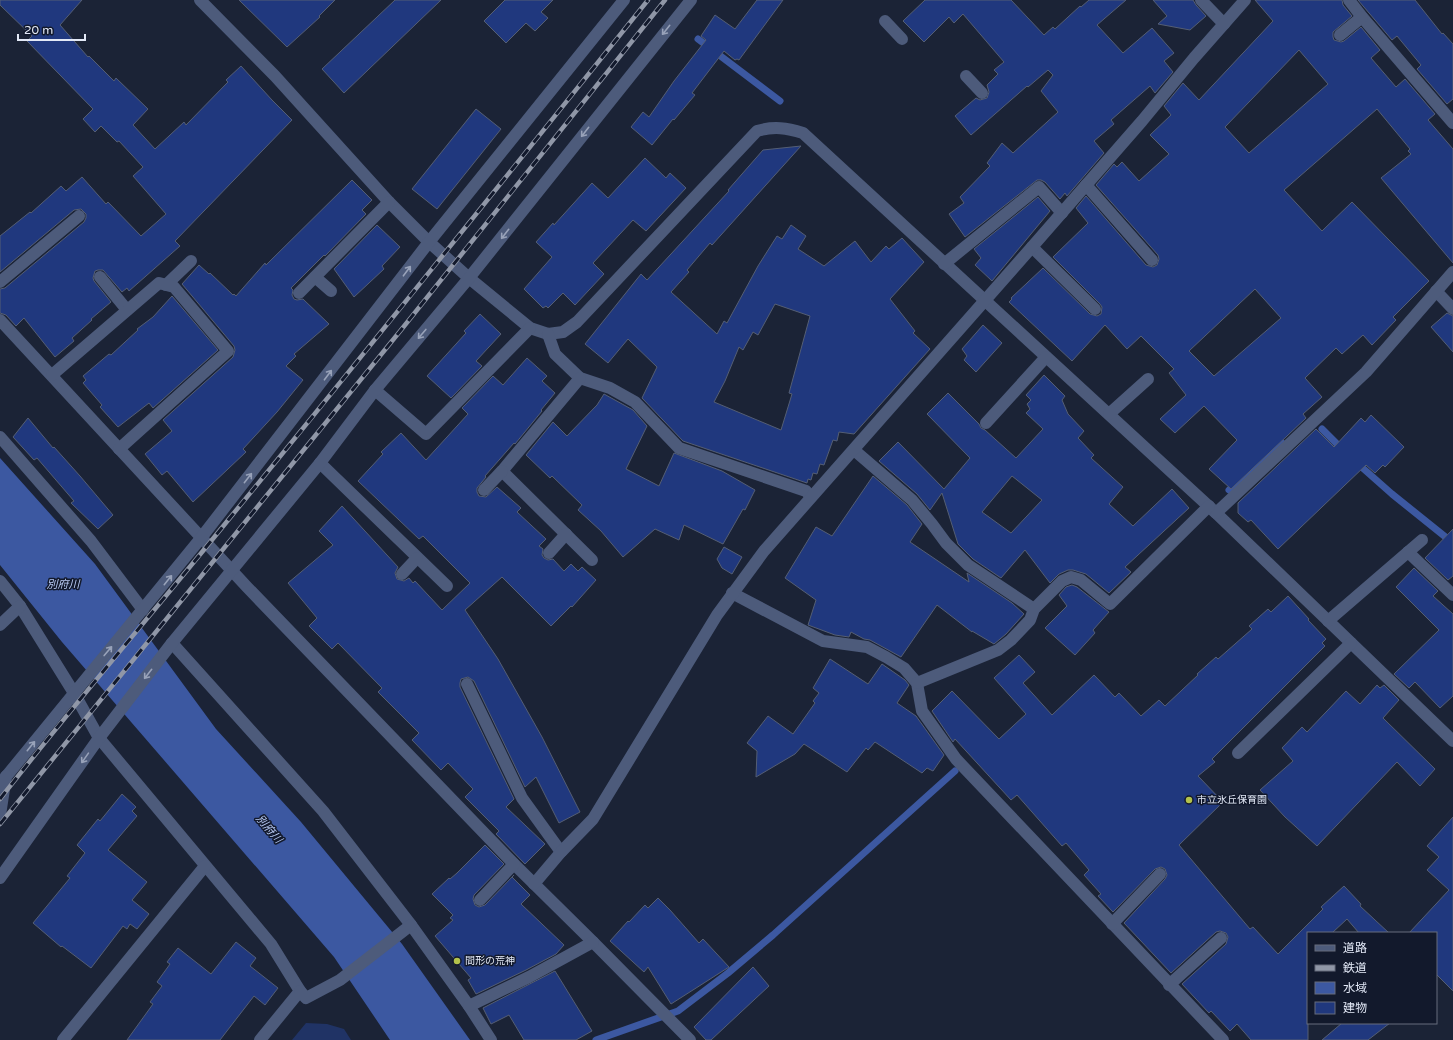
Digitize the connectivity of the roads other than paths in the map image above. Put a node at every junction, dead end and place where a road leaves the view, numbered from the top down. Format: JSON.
{"nodes":[{"id":1,"x":200,"y":0,"type":"edge"},
{"id":2,"x":624,"y":0,"type":"edge"},
{"id":3,"x":691,"y":0,"type":"edge"},
{"id":4,"x":1201,"y":0,"type":"edge"},
{"id":5,"x":1246,"y":0,"type":"edge"},
{"id":6,"x":1349,"y":0,"type":"edge"},
{"id":7,"x":1362,"y":17,"type":"junction"},
{"id":8,"x":885,"y":21,"type":"dead end"},
{"id":9,"x":1224,"y":24,"type":"junction"},
{"id":10,"x":1340,"y":35,"type":"dead end"},
{"id":11,"x":902,"y":39,"type":"dead end"},
{"id":12,"x":966,"y":76,"type":"dead end"},
{"id":13,"x":982,"y":93,"type":"dead end"},
{"id":14,"x":1453,"y":123,"type":"edge"},
{"id":15,"x":1086,"y":185,"type":"junction"},
{"id":16,"x":389,"y":202,"type":"junction"},
{"id":17,"x":1062,"y":213,"type":"junction"},
{"id":18,"x":80,"y":216,"type":"dead end"},
{"id":19,"x":429,"y":242,"type":"junction"},
{"id":20,"x":1032,"y":247,"type":"junction"},
{"id":21,"x":1152,"y":260,"type":"dead end"},
{"id":22,"x":191,"y":261,"type":"dead end"},
{"id":23,"x":944,"y":264,"type":"junction"},
{"id":24,"x":1453,"y":272,"type":"edge"},
{"id":25,"x":100,"y":277,"type":"dead end"},
{"id":26,"x":315,"y":277,"type":"junction"},
{"id":27,"x":469,"y":278,"type":"junction"},
{"id":28,"x":0,"y":282,"type":"edge"},
{"id":29,"x":166,"y":285,"type":"junction"},
{"id":30,"x":331,"y":291,"type":"dead end"},
{"id":31,"x":1436,"y":291,"type":"junction"},
{"id":32,"x":299,"y":293,"type":"dead end"},
{"id":33,"x":985,"y":301,"type":"junction"},
{"id":34,"x":1453,"y":309,"type":"edge"},
{"id":35,"x":127,"y":310,"type":"junction"},
{"id":36,"x":1095,"y":310,"type":"dead end"},
{"id":37,"x":0,"y":320,"type":"edge"},
{"id":38,"x":530,"y":328,"type":"junction"},
{"id":39,"x":548,"y":334,"type":"junction"},
{"id":40,"x":1046,"y":357,"type":"junction"},
{"id":41,"x":52,"y":376,"type":"junction"},
{"id":42,"x":580,"y":378,"type":"junction"},
{"id":43,"x":1148,"y":379,"type":"dead end"},
{"id":44,"x":375,"y":390,"type":"junction"},
{"id":45,"x":1109,"y":414,"type":"junction"},
{"id":46,"x":986,"y":424,"type":"dead end"},
{"id":47,"x":0,"y":437,"type":"edge"},
{"id":48,"x":119,"y":449,"type":"junction"},
{"id":49,"x":854,"y":450,"type":"junction"},
{"id":50,"x":320,"y":463,"type":"junction"},
{"id":51,"x":502,"y":471,"type":"junction"},
{"id":52,"x":484,"y":490,"type":"dead end"},
{"id":53,"x":811,"y":497,"type":"junction"},
{"id":54,"x":1213,"y":510,"type":"junction"},
{"id":55,"x":566,"y":534,"type":"junction"},
{"id":56,"x":201,"y":538,"type":"junction"},
{"id":57,"x":1422,"y":540,"type":"dead end"},
{"id":58,"x":1408,"y":552,"type":"junction"},
{"id":59,"x":548,"y":553,"type":"dead end"},
{"id":60,"x":417,"y":558,"type":"junction"},
{"id":61,"x":592,"y":560,"type":"dead end"},
{"id":62,"x":232,"y":570,"type":"junction"},
{"id":63,"x":402,"y":574,"type":"dead end"},
{"id":64,"x":0,"y":581,"type":"edge"},
{"id":65,"x":447,"y":586,"type":"dead end"},
{"id":66,"x":732,"y":593,"type":"junction"},
{"id":67,"x":1453,"y":595,"type":"edge"},
{"id":68,"x":20,"y":606,"type":"junction"},
{"id":69,"x":1034,"y":609,"type":"junction"},
{"id":70,"x":143,"y":610,"type":"junction"},
{"id":71,"x":1328,"y":621,"type":"junction"},
{"id":72,"x":0,"y":625,"type":"edge"},
{"id":73,"x":172,"y":643,"type":"junction"},
{"id":74,"x":1351,"y":643,"type":"junction"},
{"id":75,"x":917,"y":683,"type":"junction"},
{"id":76,"x":467,"y":684,"type":"dead end"},
{"id":77,"x":74,"y":693,"type":"junction"},
{"id":78,"x":99,"y":738,"type":"junction"},
{"id":79,"x":1453,"y":742,"type":"edge"},
{"id":80,"x":1238,"y":753,"type":"dead end"},
{"id":81,"x":3,"y":780,"type":"edge"},
{"id":82,"x":0,"y":815,"type":"edge"},
{"id":83,"x":561,"y":852,"type":"junction"},
{"id":84,"x":514,"y":864,"type":"junction"},
{"id":85,"x":205,"y":866,"type":"junction"},
{"id":86,"x":1160,"y":874,"type":"dead end"},
{"id":87,"x":0,"y":878,"type":"edge"},
{"id":88,"x":534,"y":884,"type":"junction"},
{"id":89,"x":480,"y":900,"type":"dead end"},
{"id":90,"x":411,"y":924,"type":"junction"},
{"id":91,"x":1112,"y":924,"type":"junction"},
{"id":92,"x":1221,"y":938,"type":"dead end"},
{"id":93,"x":593,"y":942,"type":"junction"},
{"id":94,"x":1169,"y":985,"type":"junction"},
{"id":95,"x":300,"y":991,"type":"junction"},
{"id":96,"x":469,"y":1006,"type":"junction"},
{"id":97,"x":63,"y":1040,"type":"edge"},
{"id":98,"x":260,"y":1040,"type":"edge"},
{"id":99,"x":491,"y":1040,"type":"edge"},
{"id":100,"x":690,"y":1040,"type":"edge"},
{"id":101,"x":1223,"y":1040,"type":"edge"}],
"edges":[{"from":1,"to":16,"type":"street"},
{"from":2,"to":19,"type":"street"},
{"from":3,"to":27,"type":"street","one_way":true},
{"from":4,"to":9,"type":"street"},
{"from":5,"to":9,"type":"street"},
{"from":6,"to":7,"type":"street"},
{"from":7,"to":10,"type":"street"},
{"from":7,"to":14,"type":"street"},
{"from":8,"to":11,"type":"street"},
{"from":9,"to":15,"type":"street"},
{"from":12,"to":13,"type":"street"},
{"from":15,"to":17,"type":"street"},
{"from":15,"to":21,"type":"street"},
{"from":16,"to":19,"type":"street"},
{"from":16,"to":26,"type":"street"},
{"from":17,"to":20,"type":"street"},
{"from":17,"to":23,"type":"street"},
{"from":18,"to":28,"type":"street"},
{"from":19,"to":27,"type":"street"},
{"from":56,"to":19,"type":"street","one_way":true},
{"from":20,"to":33,"type":"street"},
{"from":20,"to":36,"type":"street"},
{"from":22,"to":29,"type":"street"},
{"from":23,"to":33,"type":"street"},
{"from":23,"to":39,"type":"street"},
{"from":24,"to":31,"type":"street"},
{"from":25,"to":35,"type":"street"},
{"from":26,"to":30,"type":"street"},
{"from":26,"to":32,"type":"street"},
{"from":27,"to":38,"type":"street"},
{"from":27,"to":44,"type":"street","one_way":true},
{"from":29,"to":35,"type":"street"},
{"from":29,"to":48,"type":"street"},
{"from":31,"to":34,"type":"street"},
{"from":31,"to":54,"type":"street"},
{"from":33,"to":40,"type":"street"},
{"from":33,"to":49,"type":"street"},
{"from":35,"to":41,"type":"street"},
{"from":37,"to":41,"type":"street"},
{"from":38,"to":39,"type":"street"},
{"from":38,"to":44,"type":"street"},
{"from":39,"to":42,"type":"street"},
{"from":40,"to":45,"type":"street"},
{"from":40,"to":46,"type":"street"},
{"from":41,"to":48,"type":"street"},
{"from":42,"to":51,"type":"street"},
{"from":42,"to":53,"type":"street"},
{"from":43,"to":45,"type":"street"},
{"from":44,"to":50,"type":"street"},
{"from":45,"to":54,"type":"street"},
{"from":47,"to":70,"type":"street"},
{"from":48,"to":56,"type":"street"},
{"from":49,"to":53,"type":"street"},
{"from":49,"to":69,"type":"street"},
{"from":50,"to":60,"type":"street"},
{"from":50,"to":62,"type":"street"},
{"from":51,"to":52,"type":"street"},
{"from":51,"to":55,"type":"street"},
{"from":53,"to":66,"type":"street"},
{"from":54,"to":69,"type":"street"},
{"from":54,"to":71,"type":"street"},
{"from":55,"to":59,"type":"street"},
{"from":55,"to":61,"type":"street"},
{"from":56,"to":62,"type":"street"},
{"from":70,"to":56,"type":"street","one_way":true},
{"from":57,"to":58,"type":"street"},
{"from":58,"to":67,"type":"street"},
{"from":58,"to":71,"type":"street"},
{"from":60,"to":63,"type":"street"},
{"from":60,"to":65,"type":"street"},
{"from":62,"to":73,"type":"street"},
{"from":62,"to":84,"type":"street"},
{"from":64,"to":68,"type":"street"},
{"from":66,"to":75,"type":"street"},
{"from":66,"to":83,"type":"street"},
{"from":68,"to":72,"type":"street"},
{"from":68,"to":77,"type":"street"},
{"from":69,"to":75,"type":"street"},
{"from":77,"to":70,"type":"street","one_way":true},
{"from":71,"to":74,"type":"street"},
{"from":73,"to":78,"type":"street","one_way":true},
{"from":73,"to":90,"type":"street"},
{"from":74,"to":79,"type":"street"},
{"from":74,"to":80,"type":"street"},
{"from":75,"to":91,"type":"street"},
{"from":76,"to":83,"type":"street"},
{"from":77,"to":78,"type":"street"},
{"from":81,"to":77,"type":"street","one_way":true},
{"from":78,"to":85,"type":"street"},
{"from":78,"to":87,"type":"street","one_way":true},
{"from":81,"to":82,"type":"street"},
{"from":83,"to":88,"type":"street"},
{"from":84,"to":88,"type":"street"},
{"from":84,"to":89,"type":"street"},
{"from":85,"to":95,"type":"street"},
{"from":85,"to":97,"type":"street"},
{"from":86,"to":91,"type":"street"},
{"from":88,"to":93,"type":"street"},
{"from":90,"to":95,"type":"street"},
{"from":90,"to":96,"type":"street"},
{"from":91,"to":94,"type":"street"},
{"from":92,"to":94,"type":"street"},
{"from":93,"to":96,"type":"street"},
{"from":93,"to":100,"type":"street"},
{"from":94,"to":101,"type":"street"},
{"from":95,"to":98,"type":"street"},
{"from":96,"to":99,"type":"street"}]}
